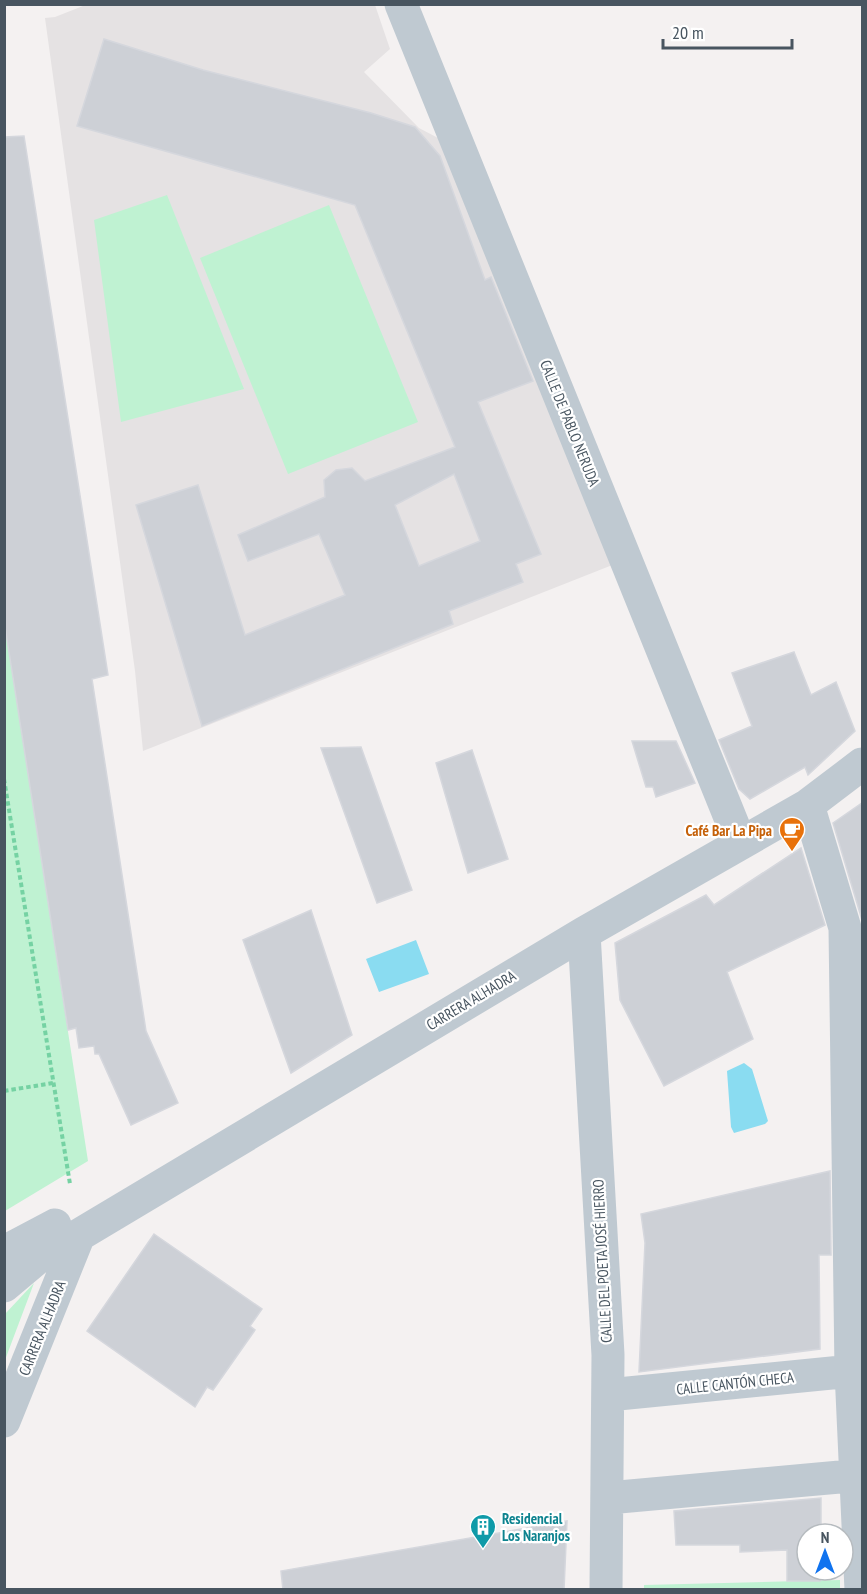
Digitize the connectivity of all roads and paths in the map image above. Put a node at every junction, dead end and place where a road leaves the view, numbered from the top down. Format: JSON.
{"nodes":[{"id":1,"x":401,"y":4,"type":"edge"},
{"id":2,"x":862,"y":764,"type":"edge"},
{"id":3,"x":4,"y":779,"type":"edge"},
{"id":4,"x":808,"y":805,"type":"junction"},
{"id":5,"x":740,"y":842,"type":"junction"},
{"id":6,"x":854,"y":925,"type":"edge"},
{"id":7,"x":584,"y":933,"type":"junction"},
{"id":8,"x":855,"y":1056,"type":"edge"},
{"id":9,"x":53,"y":1083,"type":"junction"},
{"id":10,"x":4,"y":1092,"type":"edge"},
{"id":11,"x":70,"y":1184,"type":"dead end"},
{"id":12,"x":79,"y":1235,"type":"junction"},
{"id":13,"x":4,"y":1252,"type":"edge"},
{"id":14,"x":4,"y":1286,"type":"edge"},
{"id":15,"x":857,"y":1370,"type":"edge"},
{"id":16,"x":608,"y":1395,"type":"junction"},
{"id":17,"x":4,"y":1421,"type":"edge"},
{"id":18,"x":860,"y":1476,"type":"edge"},
{"id":19,"x":608,"y":1498,"type":"junction"},
{"id":20,"x":606,"y":1590,"type":"edge"},
{"id":21,"x":861,"y":1590,"type":"edge"}],
"edges":[{"from":1,"to":5,"type":"street","name":"CALLE DE PABLO NERUDA"},
{"from":2,"to":4,"type":"street","name":"CARRERA ALHADRA"},
{"from":3,"to":9,"type":"path"},
{"from":4,"to":5,"type":"street","name":"CARRERA ALHADRA"},
{"from":4,"to":6,"type":"street"},
{"from":5,"to":7,"type":"street","name":"CARRERA ALHADRA"},
{"from":6,"to":8,"type":"street"},
{"from":7,"to":12,"type":"street","name":"CARRERA ALHADRA"},
{"from":7,"to":16,"type":"street","name":"CALLE DEL POETA JOSÉ HIERRO"},
{"from":8,"to":15,"type":"street"},
{"from":9,"to":10,"type":"path"},
{"from":9,"to":11,"type":"path"},
{"from":12,"to":13,"type":"street"},
{"from":12,"to":14,"type":"street","name":"CARRERA ALHADRA"},
{"from":12,"to":17,"type":"street","name":"CARRERA ALHADRA"},
{"from":15,"to":16,"type":"street","name":"CALLE CANTÓN CHECA"},
{"from":15,"to":18,"type":"street"},
{"from":16,"to":19,"type":"street","name":"CALLE DEL POETA JOSÉ HIERRO"},
{"from":18,"to":19,"type":"street"},
{"from":18,"to":21,"type":"street"},
{"from":19,"to":20,"type":"street","name":"CALLE DEL POETA JOSÉ HIERRO"}]}
